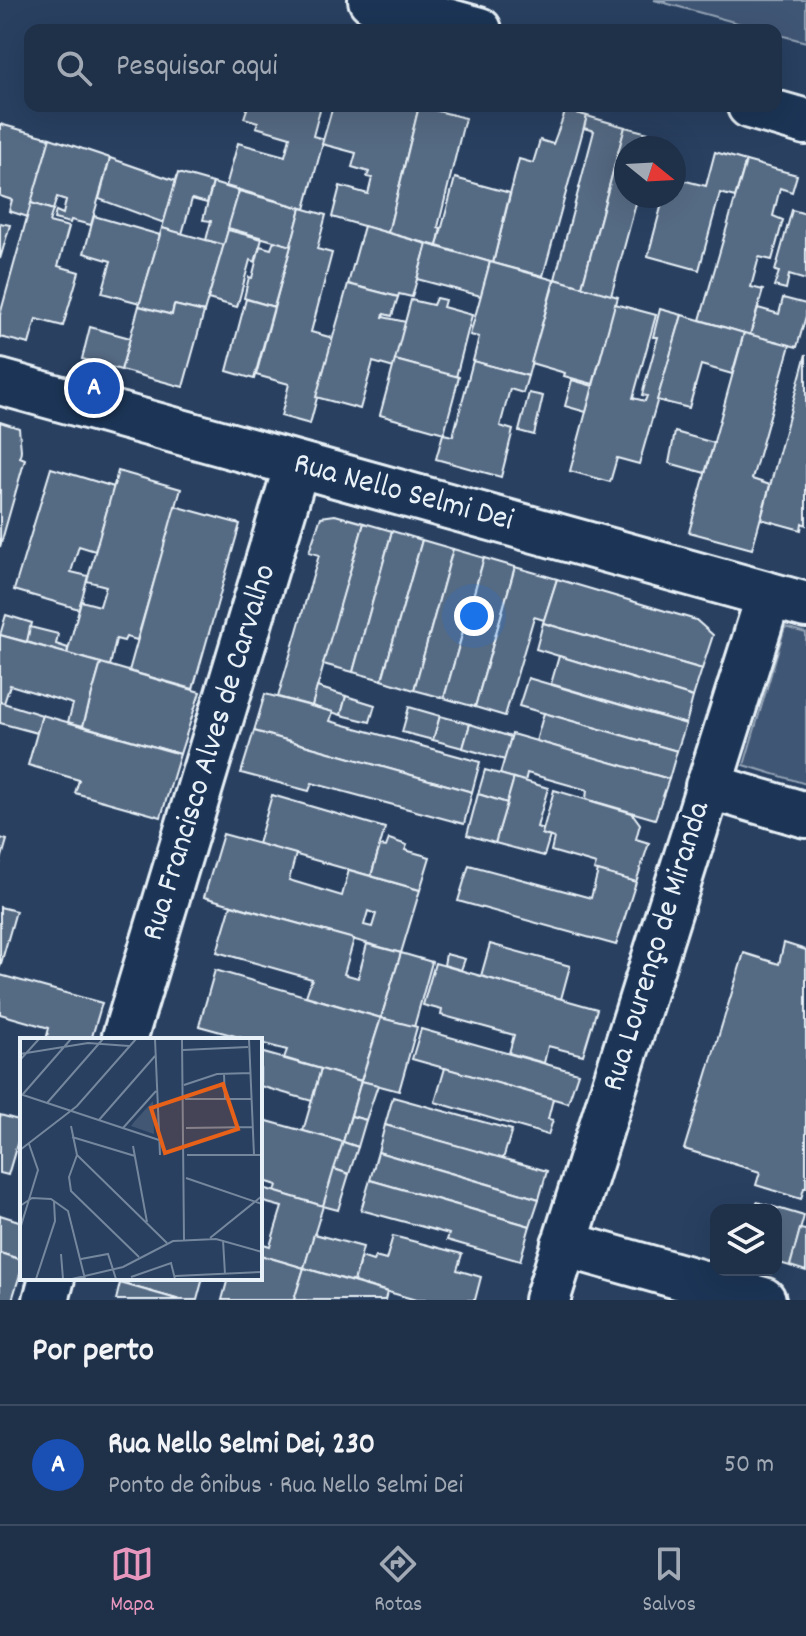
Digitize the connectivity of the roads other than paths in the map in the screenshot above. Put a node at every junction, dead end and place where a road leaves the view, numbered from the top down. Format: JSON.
{"nodes":[{"id":1,"x":371,"y":0,"type":"edge"},
{"id":2,"x":457,"y":24,"type":"edge"},
{"id":3,"x":771,"y":112,"type":"edge"},
{"id":4,"x":806,"y":122,"type":"edge"},
{"id":5,"x":0,"y":382,"type":"edge"},
{"id":6,"x":297,"y":465,"type":"junction"},
{"id":7,"x":787,"y":600,"type":"edge"},
{"id":8,"x":708,"y":786,"type":"junction"},
{"id":9,"x":806,"y":815,"type":"edge"},
{"id":10,"x":125,"y":1038,"type":"edge"},
{"id":11,"x":564,"y":1244,"type":"junction"},
{"id":12,"x":51,"y":1280,"type":"edge"},
{"id":13,"x":46,"y":1300,"type":"edge"},
{"id":14,"x":547,"y":1300,"type":"edge"},
{"id":15,"x":763,"y":1300,"type":"edge"}],
"edges":[{"from":1,"to":2,"type":"street"},
{"from":3,"to":4,"type":"street"},
{"from":5,"to":6,"type":"street","name":"Rua Nello Selmi Dei"},
{"from":6,"to":7,"type":"street","name":"Rua Nello Selmi Dei"},
{"from":6,"to":10,"type":"street","name":"Rua Francisco Alves de Carvalho"},
{"from":7,"to":8,"type":"street","name":"Rua Lourenço de Miranda"},
{"from":8,"to":9,"type":"street"},
{"from":8,"to":11,"type":"street","name":"Rua Lourenço de Miranda"},
{"from":11,"to":14,"type":"street","name":"Rua Lourenço de Miranda"},
{"from":11,"to":15,"type":"street"},
{"from":12,"to":13,"type":"street"}]}
